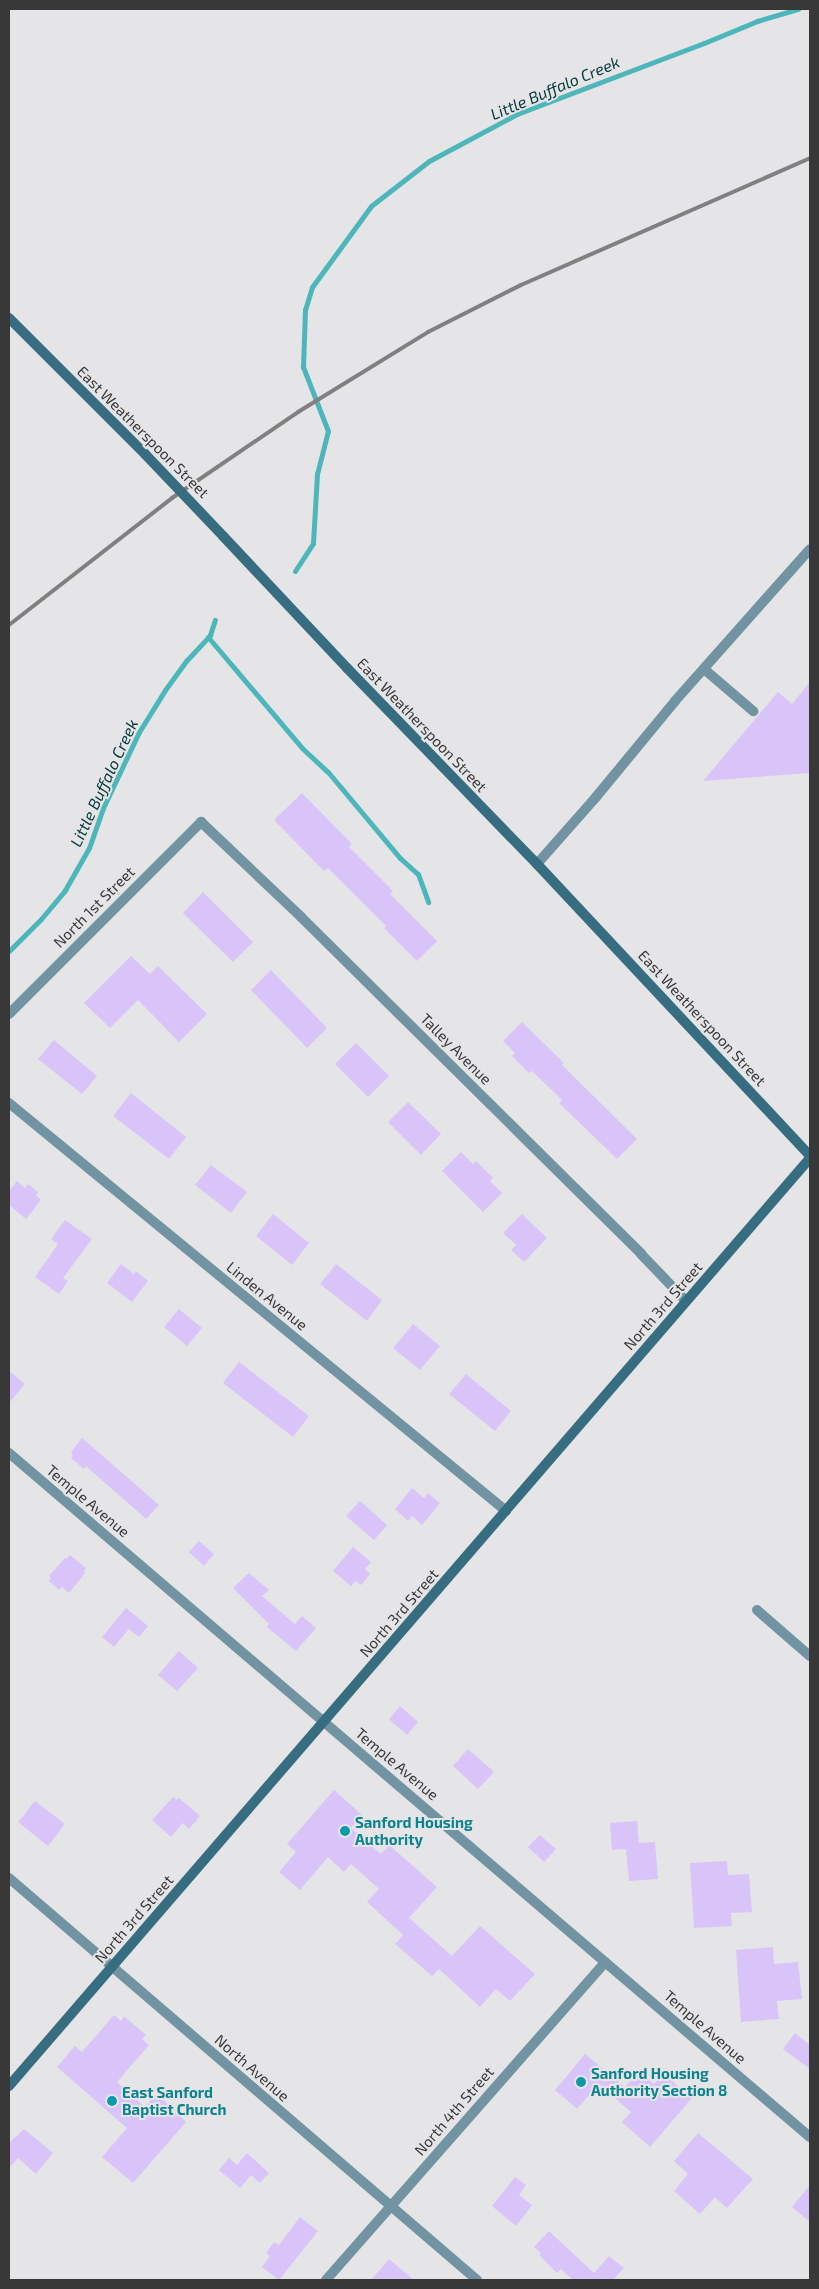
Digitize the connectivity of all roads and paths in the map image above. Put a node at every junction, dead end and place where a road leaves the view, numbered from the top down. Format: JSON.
{"nodes":[{"id":1,"x":9,"y":318,"type":"edge"},
{"id":2,"x":810,"y":549,"type":"edge"},
{"id":3,"x":704,"y":669,"type":"junction"},
{"id":4,"x":753,"y":712,"type":"dead end"},
{"id":5,"x":201,"y":822,"type":"joint"},
{"id":6,"x":537,"y":864,"type":"junction"},
{"id":7,"x":9,"y":1014,"type":"edge"},
{"id":8,"x":9,"y":1103,"type":"edge"},
{"id":9,"x":810,"y":1157,"type":"edge"},
{"id":10,"x":686,"y":1301,"type":"junction"},
{"id":11,"x":9,"y":1453,"type":"edge"},
{"id":12,"x":506,"y":1512,"type":"junction"},
{"id":13,"x":757,"y":1610,"type":"dead end"},
{"id":14,"x":810,"y":1656,"type":"edge"},
{"id":15,"x":325,"y":1723,"type":"junction"},
{"id":16,"x":9,"y":1878,"type":"edge"},
{"id":17,"x":605,"y":1962,"type":"junction"},
{"id":18,"x":112,"y":1967,"type":"junction"},
{"id":19,"x":9,"y":2086,"type":"edge"},
{"id":20,"x":810,"y":2137,"type":"edge"},
{"id":21,"x":390,"y":2206,"type":"junction"},
{"id":22,"x":326,"y":2280,"type":"edge"},
{"id":23,"x":477,"y":2280,"type":"edge"}],
"edges":[{"from":1,"to":6,"type":"street","name":"East Weatherspoon Street","bridge":true},
{"from":2,"to":3,"type":"street"},
{"from":3,"to":4,"type":"street"},
{"from":3,"to":6,"type":"street"},
{"from":5,"to":7,"type":"street","name":"North 1st Street"},
{"from":5,"to":10,"type":"street","name":"Talley Avenue"},
{"from":6,"to":9,"type":"street","name":"East Weatherspoon Street"},
{"from":8,"to":12,"type":"street","name":"Linden Avenue"},
{"from":9,"to":10,"type":"street","name":"North 3rd Street"},
{"from":10,"to":12,"type":"street","name":"North 3rd Street"},
{"from":11,"to":15,"type":"street","name":"Temple Avenue"},
{"from":12,"to":15,"type":"street","name":"North 3rd Street"},
{"from":13,"to":14,"type":"street"},
{"from":15,"to":17,"type":"street","name":"Temple Avenue"},
{"from":15,"to":18,"type":"street","name":"North 3rd Street"},
{"from":16,"to":18,"type":"street","name":"North Avenue"},
{"from":17,"to":20,"type":"street","name":"Temple Avenue"},
{"from":17,"to":21,"type":"street","name":"North 4th Street"},
{"from":18,"to":19,"type":"street","name":"North 3rd Street"},
{"from":18,"to":21,"type":"street","name":"North Avenue"},
{"from":21,"to":22,"type":"street","name":"North 4th Street"},
{"from":21,"to":23,"type":"street","name":"North Avenue"}]}
